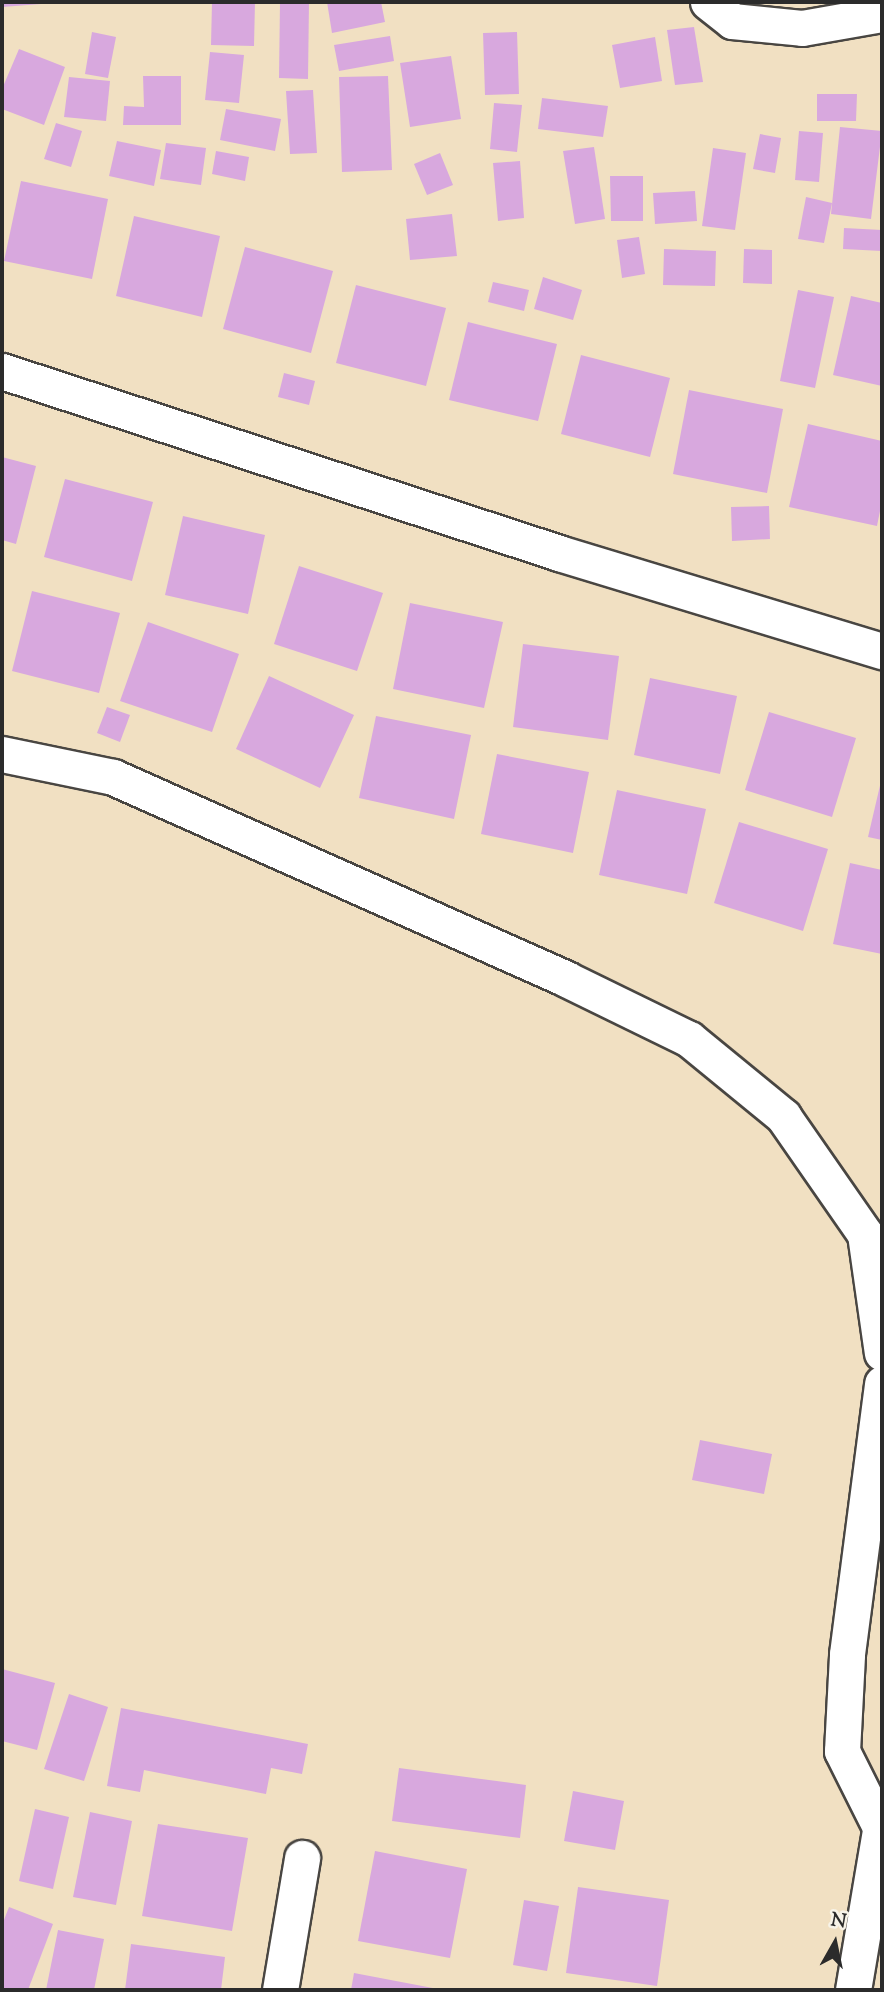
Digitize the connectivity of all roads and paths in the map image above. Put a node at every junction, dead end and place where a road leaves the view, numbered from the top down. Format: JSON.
{"nodes":[{"id":1,"x":708,"y":2,"type":"edge"},
{"id":2,"x":882,"y":14,"type":"edge"},
{"id":3,"x":2,"y":372,"type":"edge"},
{"id":4,"x":882,"y":651,"type":"edge"},
{"id":5,"x":2,"y":754,"type":"edge"},
{"id":6,"x":882,"y":1353,"type":"edge"},
{"id":7,"x":882,"y":1383,"type":"edge"},
{"id":8,"x":881,"y":1823,"type":"edge"},
{"id":9,"x":302,"y":1858,"type":"dead end"},
{"id":10,"x":280,"y":1990,"type":"edge"},
{"id":11,"x":853,"y":1990,"type":"edge"}],
"edges":[{"from":1,"to":2,"type":"street"},
{"from":3,"to":4,"type":"street"},
{"from":5,"to":6,"type":"street"},
{"from":7,"to":8,"type":"street"},
{"from":8,"to":11,"type":"street"},
{"from":9,"to":10,"type":"street"}]}
